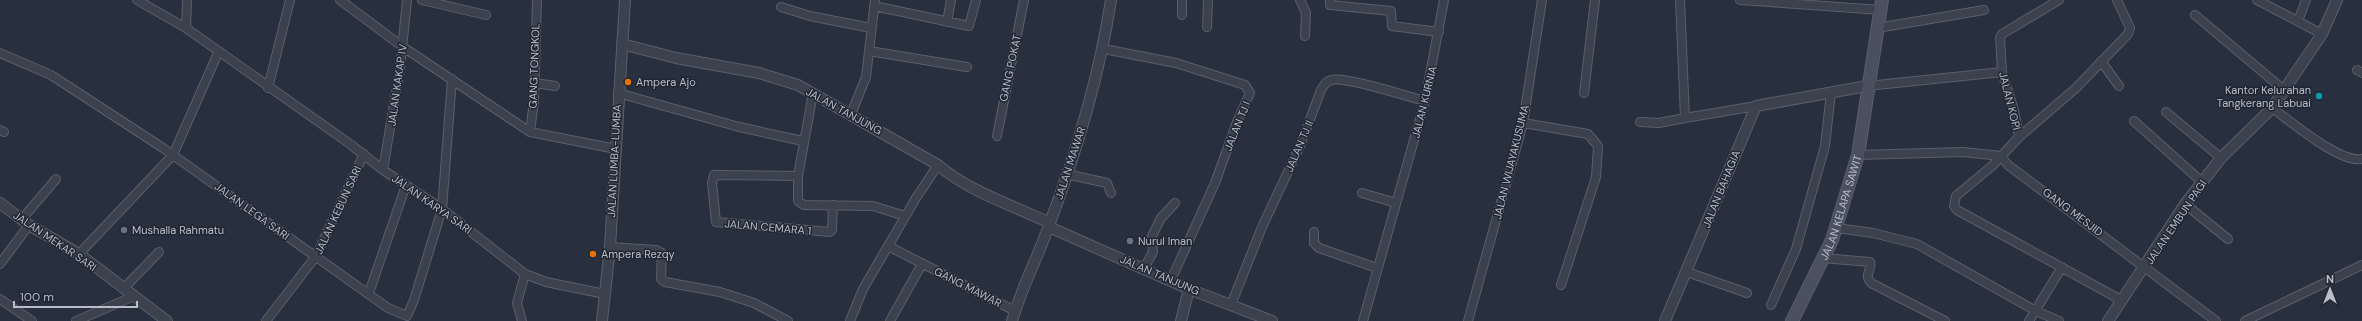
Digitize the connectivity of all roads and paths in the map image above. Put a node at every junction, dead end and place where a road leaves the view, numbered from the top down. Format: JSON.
{"nodes":[{"id":1,"x":137,"y":0,"type":"edge"},
{"id":2,"x":186,"y":0,"type":"edge"},
{"id":3,"x":290,"y":0,"type":"edge"},
{"id":4,"x":340,"y":0,"type":"edge"},
{"id":5,"x":407,"y":0,"type":"edge"},
{"id":6,"x":422,"y":0,"type":"edge"},
{"id":7,"x":536,"y":0,"type":"edge"},
{"id":8,"x":625,"y":0,"type":"edge"},
{"id":9,"x":951,"y":0,"type":"edge"},
{"id":10,"x":976,"y":0,"type":"edge"},
{"id":11,"x":1024,"y":0,"type":"edge"},
{"id":12,"x":1111,"y":0,"type":"edge"},
{"id":13,"x":1182,"y":0,"type":"edge"},
{"id":14,"x":1208,"y":0,"type":"edge"},
{"id":15,"x":1300,"y":0,"type":"edge"},
{"id":16,"x":1330,"y":0,"type":"edge"},
{"id":17,"x":1444,"y":0,"type":"edge"},
{"id":18,"x":1542,"y":0,"type":"edge"},
{"id":19,"x":1595,"y":0,"type":"edge"},
{"id":20,"x":1680,"y":0,"type":"edge"},
{"id":21,"x":1740,"y":0,"type":"edge"},
{"id":22,"x":2059,"y":0,"type":"edge"},
{"id":23,"x":2117,"y":0,"type":"edge"},
{"id":24,"x":2257,"y":0,"type":"edge"},
{"id":25,"x":2306,"y":0,"type":"edge"},
{"id":26,"x":2337,"y":0,"type":"edge"},
{"id":27,"x":874,"y":3,"type":"edge"},
{"id":28,"x":1882,"y":5,"type":"edge"},
{"id":29,"x":781,"y":7,"type":"dead end"},
{"id":30,"x":1984,"y":10,"type":"dead end"},
{"id":31,"x":2195,"y":14,"type":"dead end"},
{"id":32,"x":486,"y":15,"type":"dead end"},
{"id":33,"x":1182,"y":15,"type":"dead end"},
{"id":34,"x":2298,"y":21,"type":"junction"},
{"id":35,"x":947,"y":22,"type":"junction"},
{"id":36,"x":1207,"y":27,"type":"dead end"},
{"id":37,"x":186,"y":28,"type":"junction"},
{"id":38,"x":872,"y":28,"type":"junction"},
{"id":39,"x":1877,"y":28,"type":"junction"},
{"id":40,"x":1439,"y":32,"type":"junction"},
{"id":41,"x":2322,"y":34,"type":"junction"},
{"id":42,"x":1305,"y":36,"type":"dead end"},
{"id":43,"x":622,"y":44,"type":"junction"},
{"id":44,"x":402,"y":47,"type":"junction"},
{"id":45,"x":1104,"y":49,"type":"junction"},
{"id":46,"x":869,"y":51,"type":"junction"},
{"id":47,"x":0,"y":53,"type":"edge"},
{"id":48,"x":218,"y":53,"type":"junction"},
{"id":49,"x":2101,"y":61,"type":"junction"},
{"id":50,"x":967,"y":67,"type":"dead end"},
{"id":51,"x":2002,"y":72,"type":"junction"},
{"id":52,"x":452,"y":79,"type":"junction"},
{"id":53,"x":535,"y":83,"type":"junction"},
{"id":54,"x":555,"y":86,"type":"dead end"},
{"id":55,"x":1867,"y":86,"type":"junction"},
{"id":56,"x":2119,"y":86,"type":"dead end"},
{"id":57,"x":268,"y":88,"type":"junction"},
{"id":58,"x":2284,"y":90,"type":"junction"},
{"id":59,"x":1831,"y":92,"type":"junction"},
{"id":60,"x":814,"y":93,"type":"junction"},
{"id":61,"x":618,"y":94,"type":"junction"},
{"id":62,"x":1584,"y":94,"type":"dead end"},
{"id":63,"x":1425,"y":101,"type":"junction"},
{"id":64,"x":1756,"y":106,"type":"junction"},
{"id":65,"x":2272,"y":108,"type":"junction"},
{"id":66,"x":2166,"y":112,"type":"dead end"},
{"id":67,"x":851,"y":114,"type":"junction"},
{"id":68,"x":1685,"y":118,"type":"junction"},
{"id":69,"x":2134,"y":121,"type":"dead end"},
{"id":70,"x":1640,"y":122,"type":"dead end"},
{"id":71,"x":1523,"y":123,"type":"junction"},
{"id":72,"x":530,"y":132,"type":"junction"},
{"id":73,"x":996,"y":136,"type":"dead end"},
{"id":74,"x":2019,"y":137,"type":"junction"},
{"id":75,"x":803,"y":141,"type":"junction"},
{"id":76,"x":616,"y":149,"type":"junction"},
{"id":77,"x":364,"y":154,"type":"junction"},
{"id":78,"x":173,"y":155,"type":"junction"},
{"id":79,"x":1858,"y":155,"type":"junction"},
{"id":80,"x":2001,"y":156,"type":"junction"},
{"id":81,"x":2221,"y":158,"type":"junction"},
{"id":82,"x":2362,"y":159,"type":"edge"},
{"id":83,"x":938,"y":164,"type":"junction"},
{"id":84,"x":383,"y":170,"type":"junction"},
{"id":85,"x":1066,"y":174,"type":"junction"},
{"id":86,"x":798,"y":176,"type":"junction"},
{"id":87,"x":56,"y":180,"type":"dead end"},
{"id":88,"x":2202,"y":182,"type":"junction"},
{"id":89,"x":406,"y":186,"type":"junction"},
{"id":90,"x":1111,"y":192,"type":"dead end"},
{"id":91,"x":1362,"y":193,"type":"dead end"},
{"id":92,"x":0,"y":203,"type":"edge"},
{"id":93,"x":1174,"y":203,"type":"dead end"},
{"id":94,"x":1396,"y":203,"type":"junction"},
{"id":95,"x":2185,"y":204,"type":"junction"},
{"id":96,"x":833,"y":205,"type":"junction"},
{"id":97,"x":442,"y":209,"type":"junction"},
{"id":98,"x":905,"y":216,"type":"junction"},
{"id":99,"x":25,"y":222,"type":"junction"},
{"id":100,"x":1049,"y":225,"type":"junction"},
{"id":101,"x":1836,"y":228,"type":"junction"},
{"id":102,"x":1314,"y":232,"type":"dead end"},
{"id":103,"x":2228,"y":239,"type":"dead end"},
{"id":104,"x":888,"y":246,"type":"junction"},
{"id":105,"x":610,"y":247,"type":"junction"},
{"id":106,"x":159,"y":252,"type":"dead end"},
{"id":107,"x":79,"y":254,"type":"junction"},
{"id":108,"x":316,"y":256,"type":"junction"},
{"id":109,"x":1822,"y":258,"type":"junction"},
{"id":110,"x":0,"y":264,"type":"edge"},
{"id":111,"x":922,"y":264,"type":"junction"},
{"id":112,"x":2362,"y":266,"type":"edge"},
{"id":113,"x":2062,"y":267,"type":"junction"},
{"id":114,"x":1144,"y":268,"type":"junction"},
{"id":115,"x":1377,"y":268,"type":"junction"},
{"id":116,"x":2145,"y":268,"type":"junction"},
{"id":117,"x":1687,"y":272,"type":"junction"},
{"id":118,"x":525,"y":274,"type":"junction"},
{"id":119,"x":1171,"y":280,"type":"junction"},
{"id":120,"x":1561,"y":285,"type":"dead end"},
{"id":121,"x":124,"y":288,"type":"junction"},
{"id":122,"x":1189,"y":289,"type":"junction"},
{"id":123,"x":369,"y":293,"type":"junction"},
{"id":124,"x":1747,"y":293,"type":"dead end"},
{"id":125,"x":605,"y":294,"type":"junction"},
{"id":126,"x":132,"y":297,"type":"junction"},
{"id":127,"x":0,"y":299,"type":"edge"},
{"id":128,"x":2121,"y":300,"type":"junction"},
{"id":129,"x":1231,"y":305,"type":"junction"},
{"id":130,"x":1771,"y":305,"type":"dead end"},
{"id":131,"x":2034,"y":310,"type":"junction"},
{"id":132,"x":407,"y":316,"type":"junction"},
{"id":133,"x":1014,"y":316,"type":"edge"},
{"id":134,"x":1258,"y":318,"type":"edge"},
{"id":135,"x":783,"y":320,"type":"edge"},
{"id":136,"x":32,"y":321,"type":"edge"},
{"id":137,"x":76,"y":321,"type":"edge"},
{"id":138,"x":167,"y":321,"type":"edge"},
{"id":139,"x":266,"y":321,"type":"edge"},
{"id":140,"x":414,"y":321,"type":"edge"},
{"id":141,"x":522,"y":321,"type":"edge"},
{"id":142,"x":602,"y":321,"type":"edge"},
{"id":143,"x":850,"y":321,"type":"edge"},
{"id":144,"x":890,"y":321,"type":"edge"},
{"id":145,"x":1181,"y":321,"type":"edge"},
{"id":146,"x":1272,"y":321,"type":"edge"},
{"id":147,"x":1363,"y":321,"type":"edge"},
{"id":148,"x":1468,"y":321,"type":"edge"},
{"id":149,"x":1665,"y":321,"type":"edge"},
{"id":150,"x":1792,"y":321,"type":"edge"},
{"id":151,"x":1945,"y":321,"type":"edge"},
{"id":152,"x":2029,"y":321,"type":"edge"},
{"id":153,"x":2059,"y":321,"type":"edge"},
{"id":154,"x":2108,"y":321,"type":"edge"},
{"id":155,"x":2216,"y":321,"type":"edge"},
{"id":156,"x":2245,"y":321,"type":"edge"}],
"edges":[{"from":1,"to":37,"type":"street","name":"JALAN KARYA SARI"},
{"from":2,"to":37,"type":"street"},
{"from":3,"to":57,"type":"street"},
{"from":4,"to":44,"type":"street"},
{"from":5,"to":44,"type":"street","name":"JALAN KAKAP IV"},
{"from":6,"to":32,"type":"street"},
{"from":7,"to":53,"type":"street","name":"GANG TONGKOL"},
{"from":8,"to":43,"type":"street","name":"JALAN LUMBA-LUMBA"},
{"from":9,"to":35,"type":"street"},
{"from":10,"to":35,"type":"street"},
{"from":11,"to":73,"type":"street","name":"GANG POKAT"},
{"from":12,"to":45,"type":"street","name":"JALAN MAWAR"},
{"from":13,"to":33,"type":"street"},
{"from":14,"to":36,"type":"street"},
{"from":15,"to":42,"type":"street"},
{"from":16,"to":40,"type":"street"},
{"from":17,"to":40,"type":"street","name":"JALAN KURNIA"},
{"from":18,"to":71,"type":"street","name":"JALAN WIJAYAKUSUMA"},
{"from":19,"to":62,"type":"street"},
{"from":20,"to":68,"type":"street"},
{"from":21,"to":28,"type":"street"},
{"from":22,"to":51,"type":"street","name":"JALAN KOPI"},
{"from":23,"to":49,"type":"street"},
{"from":24,"to":34,"type":"street"},
{"from":25,"to":34,"type":"street"},
{"from":26,"to":41,"type":"street","name":"JALAN EMBUN PAGI"},
{"from":27,"to":35,"type":"street"},
{"from":27,"to":38,"type":"street"},
{"from":28,"to":39,"type":"main road","name":"JALAN KELAPA SAWIT"},
{"from":29,"to":38,"type":"street"},
{"from":30,"to":39,"type":"street"},
{"from":31,"to":58,"type":"street"},
{"from":34,"to":41,"type":"street"},
{"from":37,"to":48,"type":"street","name":"JALAN KARYA SARI"},
{"from":38,"to":46,"type":"street"},
{"from":39,"to":55,"type":"main road","name":"JALAN KELAPA SAWIT"},
{"from":40,"to":63,"type":"street","name":"JALAN KURNIA"},
{"from":41,"to":58,"type":"street","name":"JALAN EMBUN PAGI"},
{"from":43,"to":60,"type":"street","name":"JALAN TANJUNG"},
{"from":43,"to":61,"type":"street","name":"JALAN LUMBA-LUMBA"},
{"from":44,"to":52,"type":"street"},
{"from":44,"to":84,"type":"street","name":"JALAN KAKAP IV"},
{"from":45,"to":85,"type":"street","name":"JALAN MAWAR"},
{"from":45,"to":119,"type":"street","name":"JALAN TJ I"},
{"from":46,"to":50,"type":"street"},
{"from":46,"to":67,"type":"street"},
{"from":47,"to":78,"type":"street","name":"JALAN LEGA SARI"},
{"from":48,"to":57,"type":"street","name":"JALAN KARYA SARI"},
{"from":48,"to":78,"type":"street"},
{"from":49,"to":56,"type":"street"},
{"from":49,"to":74,"type":"street"},
{"from":51,"to":55,"type":"street"},
{"from":51,"to":74,"type":"street","name":"JALAN KOPI"},
{"from":52,"to":72,"type":"street"},
{"from":52,"to":97,"type":"street"},
{"from":53,"to":54,"type":"street"},
{"from":53,"to":72,"type":"street","name":"GANG TONGKOL"},
{"from":55,"to":59,"type":"street"},
{"from":55,"to":79,"type":"main road","name":"JALAN KELAPA SAWIT"},
{"from":57,"to":77,"type":"street","name":"JALAN KARYA SARI"},
{"from":58,"to":65,"type":"street","name":"JALAN EMBUN PAGI"},
{"from":59,"to":64,"type":"street"},
{"from":59,"to":130,"type":"street"},
{"from":60,"to":67,"type":"street","name":"JALAN TANJUNG"},
{"from":60,"to":75,"type":"street"},
{"from":61,"to":75,"type":"street"},
{"from":61,"to":76,"type":"street","name":"JALAN LUMBA-LUMBA"},
{"from":63,"to":94,"type":"street","name":"JALAN KURNIA"},
{"from":63,"to":129,"type":"street","name":"JALAN TJ II"},
{"from":64,"to":68,"type":"street"},
{"from":64,"to":117,"type":"street","name":"JALAN BAHAGIA"},
{"from":65,"to":81,"type":"street","name":"JALAN EMBUN PAGI"},
{"from":65,"to":82,"type":"street"},
{"from":66,"to":81,"type":"street"},
{"from":67,"to":83,"type":"street","name":"JALAN TANJUNG"},
{"from":68,"to":70,"type":"street"},
{"from":69,"to":88,"type":"street"},
{"from":71,"to":120,"type":"street"},
{"from":71,"to":148,"type":"street","name":"JALAN WIJAYAKUSUMA"},
{"from":72,"to":76,"type":"street"},
{"from":74,"to":80,"type":"street","name":"JALAN KOPI"},
{"from":75,"to":86,"type":"street"},
{"from":76,"to":105,"type":"street","name":"JALAN LUMBA-LUMBA"},
{"from":77,"to":84,"type":"street","name":"JALAN KARYA SARI"},
{"from":77,"to":108,"type":"street","name":"JALAN KEBUN SARI"},
{"from":78,"to":107,"type":"street"},
{"from":78,"to":108,"type":"street","name":"JALAN LEGA SARI"},
{"from":79,"to":80,"type":"street"},
{"from":79,"to":101,"type":"main road","name":"JALAN KELAPA SAWIT"},
{"from":80,"to":113,"type":"street","name":"JALAN KOPI"},
{"from":80,"to":116,"type":"street","name":"GANG MESJID"},
{"from":81,"to":88,"type":"street","name":"JALAN EMBUN PAGI"},
{"from":83,"to":98,"type":"street"},
{"from":83,"to":100,"type":"street","name":"JALAN TANJUNG"},
{"from":84,"to":89,"type":"street","name":"JALAN KARYA SARI"},
{"from":85,"to":90,"type":"street"},
{"from":85,"to":100,"type":"street","name":"JALAN MAWAR"},
{"from":86,"to":96,"type":"street"},
{"from":86,"to":96,"type":"street","name":"JALAN CEMARA 1"},
{"from":87,"to":99,"type":"street"},
{"from":88,"to":95,"type":"street","name":"JALAN EMBUN PAGI"},
{"from":89,"to":97,"type":"street","name":"JALAN KARYA SARI"},
{"from":89,"to":123,"type":"street"},
{"from":91,"to":94,"type":"street"},
{"from":92,"to":99,"type":"street","name":"JALAN MEKAR SARI"},
{"from":93,"to":114,"type":"street"},
{"from":94,"to":115,"type":"street","name":"JALAN KURNIA"},
{"from":95,"to":103,"type":"street"},
{"from":95,"to":116,"type":"street","name":"JALAN EMBUN PAGI"},
{"from":96,"to":98,"type":"street"},
{"from":97,"to":118,"type":"street","name":"JALAN KARYA SARI"},
{"from":97,"to":132,"type":"street"},
{"from":98,"to":104,"type":"street"},
{"from":99,"to":107,"type":"street","name":"JALAN MEKAR SARI"},
{"from":99,"to":110,"type":"street"},
{"from":100,"to":114,"type":"street","name":"JALAN TANJUNG"},
{"from":100,"to":133,"type":"street","name":"JALAN MAWAR"},
{"from":101,"to":109,"type":"main road","name":"JALAN KELAPA SAWIT"},
{"from":101,"to":131,"type":"street"},
{"from":102,"to":115,"type":"street"},
{"from":104,"to":111,"type":"street","name":"GANG MAWAR"},
{"from":104,"to":143,"type":"street"},
{"from":105,"to":125,"type":"street","name":"JALAN LUMBA-LUMBA"},
{"from":105,"to":135,"type":"street"},
{"from":106,"to":121,"type":"street"},
{"from":107,"to":121,"type":"street","name":"JALAN MEKAR SARI"},
{"from":108,"to":123,"type":"street","name":"JALAN LEGA SARI"},
{"from":108,"to":139,"type":"street","name":"JALAN KEBUN SARI"},
{"from":109,"to":150,"type":"main road","name":"JALAN KELAPA SAWIT"},
{"from":109,"to":151,"type":"street"},
{"from":111,"to":133,"type":"street","name":"GANG MAWAR"},
{"from":111,"to":144,"type":"street","name":"GANG MAWAR"},
{"from":112,"to":156,"type":"street"},
{"from":113,"to":128,"type":"street"},
{"from":113,"to":131,"type":"street"},
{"from":114,"to":119,"type":"street","name":"JALAN TANJUNG"},
{"from":115,"to":147,"type":"street","name":"JALAN KURNIA"},
{"from":116,"to":128,"type":"street","name":"JALAN EMBUN PAGI"},
{"from":116,"to":155,"type":"street","name":"GANG MESJID"},
{"from":117,"to":124,"type":"street"},
{"from":117,"to":149,"type":"street","name":"JALAN BAHAGIA"},
{"from":118,"to":125,"type":"street","name":"JALAN KARYA SARI"},
{"from":118,"to":141,"type":"street"},
{"from":119,"to":122,"type":"street","name":"JALAN TANJUNG"},
{"from":121,"to":126,"type":"street","name":"JALAN MEKAR SARI"},
{"from":122,"to":129,"type":"street","name":"JALAN TANJUNG"},
{"from":122,"to":145,"type":"street"},
{"from":123,"to":132,"type":"street","name":"JALAN LEGA SARI"},
{"from":125,"to":142,"type":"street","name":"JALAN LUMBA-LUMBA"},
{"from":126,"to":137,"type":"street"},
{"from":126,"to":138,"type":"street","name":"JALAN MEKAR SARI"},
{"from":127,"to":136,"type":"street"},
{"from":128,"to":154,"type":"street","name":"JALAN EMBUN PAGI"},
{"from":129,"to":134,"type":"street","name":"JALAN TANJUNG"},
{"from":131,"to":152,"type":"street"},
{"from":131,"to":153,"type":"street"},
{"from":132,"to":140,"type":"street","name":"JALAN LEGA SARI"},
{"from":134,"to":146,"type":"street","name":"JALAN TANJUNG"}]}
